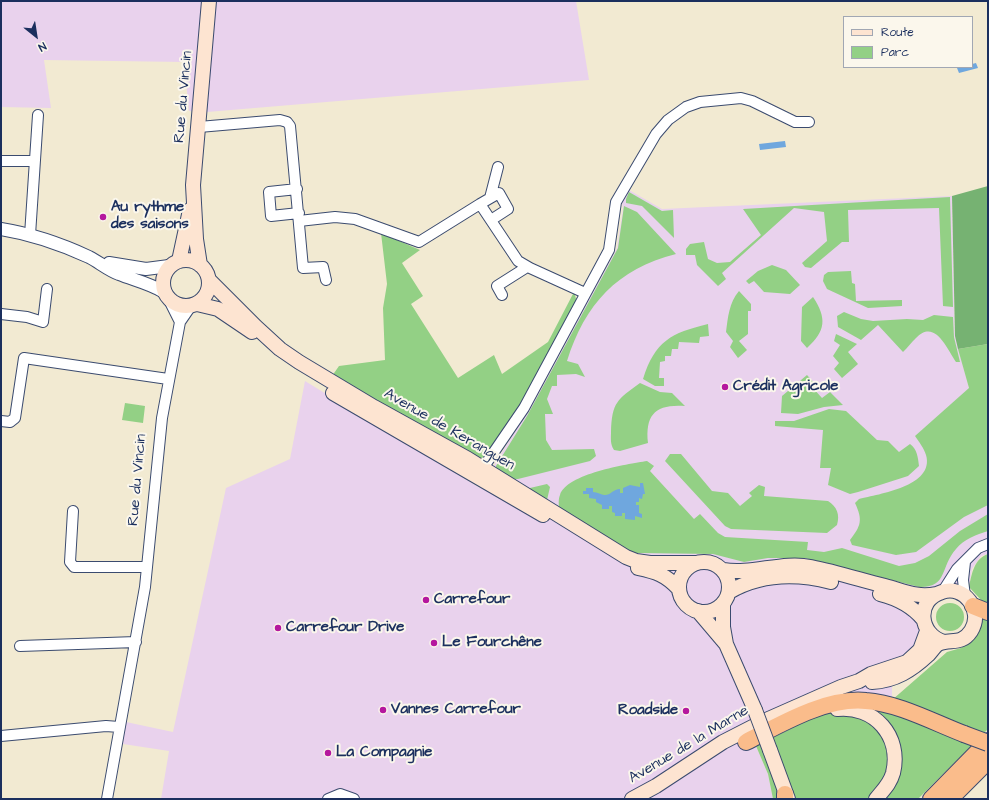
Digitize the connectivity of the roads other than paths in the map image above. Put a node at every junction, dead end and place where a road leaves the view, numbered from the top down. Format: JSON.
{"nodes":[{"id":1,"x":209,"y":1,"type":"edge"},
{"id":2,"x":38,"y":115,"type":"dead end"},
{"id":3,"x":810,"y":122,"type":"dead end"},
{"id":4,"x":199,"y":128,"type":"junction"},
{"id":5,"x":1,"y":161,"type":"edge"},
{"id":6,"x":34,"y":161,"type":"junction"},
{"id":7,"x":498,"y":167,"type":"dead end"},
{"id":8,"x":297,"y":189,"type":"junction"},
{"id":9,"x":193,"y":196,"type":"junction"},
{"id":10,"x":490,"y":198,"type":"junction"},
{"id":11,"x":480,"y":204,"type":"junction"},
{"id":12,"x":299,"y":217,"type":"junction"},
{"id":13,"x":491,"y":220,"type":"junction"},
{"id":14,"x":1,"y":229,"type":"edge"},
{"id":15,"x":30,"y":235,"type":"junction"},
{"id":16,"x":89,"y":258,"type":"junction"},
{"id":17,"x":174,"y":264,"type":"junction"},
{"id":18,"x":200,"y":265,"type":"junction"},
{"id":19,"x":527,"y":267,"type":"junction"},
{"id":20,"x":209,"y":280,"type":"junction"},
{"id":21,"x":326,"y":280,"type":"dead end"},
{"id":22,"x":47,"y":289,"type":"dead end"},
{"id":23,"x":585,"y":293,"type":"junction"},
{"id":24,"x":166,"y":295,"type":"junction"},
{"id":25,"x":502,"y":295,"type":"dead end"},
{"id":26,"x":194,"y":305,"type":"junction"},
{"id":27,"x":1,"y":314,"type":"edge"},
{"id":28,"x":180,"y":322,"type":"junction"},
{"id":29,"x":168,"y":379,"type":"junction"},
{"id":30,"x":1,"y":421,"type":"edge"},
{"id":31,"x":483,"y":468,"type":"junction"},
{"id":32,"x":73,"y":511,"type":"dead end"},
{"id":33,"x":988,"y":544,"type":"edge"},
{"id":34,"x":965,"y":562,"type":"junction"},
{"id":35,"x":695,"y":563,"type":"junction"},
{"id":36,"x":147,"y":567,"type":"junction"},
{"id":37,"x":723,"y":570,"type":"junction"},
{"id":38,"x":678,"y":589,"type":"junction"},
{"id":39,"x":939,"y":593,"type":"junction"},
{"id":40,"x":726,"y":597,"type":"junction"},
{"id":41,"x":969,"y":601,"type":"junction"},
{"id":42,"x":698,"y":611,"type":"junction"},
{"id":43,"x":988,"y":612,"type":"edge"},
{"id":44,"x":925,"y":625,"type":"junction"},
{"id":45,"x":136,"y":642,"type":"junction"},
{"id":46,"x":944,"y":642,"type":"junction"},
{"id":47,"x":726,"y":644,"type":"junction"},
{"id":48,"x":20,"y":646,"type":"dead end"},
{"id":49,"x":860,"y":681,"type":"junction"},
{"id":50,"x":786,"y":712,"type":"junction"},
{"id":51,"x":119,"y":727,"type":"junction"},
{"id":52,"x":1,"y":736,"type":"edge"},
{"id":53,"x":746,"y":742,"type":"junction"},
{"id":54,"x":988,"y":742,"type":"edge"},
{"id":55,"x":714,"y":757,"type":"junction"},
{"id":56,"x":988,"y":761,"type":"edge"},
{"id":57,"x":789,"y":798,"type":"edge"},
{"id":58,"x":106,"y":799,"type":"edge"},
{"id":59,"x":328,"y":799,"type":"edge"},
{"id":60,"x":354,"y":799,"type":"edge"},
{"id":61,"x":632,"y":799,"type":"edge"},
{"id":62,"x":649,"y":799,"type":"edge"},
{"id":63,"x":876,"y":799,"type":"edge"},
{"id":64,"x":931,"y":799,"type":"edge"},
{"id":65,"x":950,"y":799,"type":"edge"}],
"edges":[{"from":1,"to":4,"type":"main road","name":"Rue du Vincin"},
{"from":2,"to":6,"type":"street"},
{"from":3,"to":23,"type":"street"},
{"from":4,"to":8,"type":"street"},
{"from":4,"to":9,"type":"main road","name":"Rue du Vincin"},
{"from":5,"to":6,"type":"street"},
{"from":6,"to":15,"type":"street"},
{"from":7,"to":10,"type":"street"},
{"from":8,"to":12,"type":"street"},
{"from":8,"to":12,"type":"street"},
{"from":9,"to":17,"type":"main road","name":"Rue du Vincin"},
{"from":9,"to":18,"type":"main road","name":"Rue du Vincin"},
{"from":10,"to":11,"type":"street"},
{"from":10,"to":13,"type":"street"},
{"from":11,"to":12,"type":"street"},
{"from":11,"to":13,"type":"street"},
{"from":12,"to":21,"type":"street"},
{"from":13,"to":19,"type":"street"},
{"from":14,"to":15,"type":"street"},
{"from":15,"to":16,"type":"street"},
{"from":16,"to":17,"type":"street"},
{"from":16,"to":24,"type":"street"},
{"from":17,"to":18,"type":"main road"},
{"from":17,"to":24,"type":"main road"},
{"from":18,"to":20,"type":"main road"},
{"from":19,"to":23,"type":"street"},
{"from":19,"to":25,"type":"street"},
{"from":20,"to":26,"type":"main road"},
{"from":20,"to":31,"type":"main road","name":"Avenue de Keranguen"},
{"from":22,"to":27,"type":"street"},
{"from":23,"to":31,"type":"street"},
{"from":24,"to":26,"type":"main road"},
{"from":24,"to":28,"type":"street"},
{"from":26,"to":28,"type":"street","name":"Rue du Vincin"},
{"from":26,"to":38,"type":"main road","name":"Avenue de Keranguen"},
{"from":28,"to":29,"type":"street","name":"Rue du Vincin"},
{"from":29,"to":30,"type":"street"},
{"from":29,"to":36,"type":"street","name":"Rue du Vincin"},
{"from":31,"to":35,"type":"main road","name":"Avenue de Keranguen"},
{"from":32,"to":36,"type":"street"},
{"from":33,"to":34,"type":"street"},
{"from":34,"to":39,"type":"street"},
{"from":34,"to":41,"type":"street"},
{"from":35,"to":37,"type":"main road"},
{"from":35,"to":38,"type":"main road"},
{"from":36,"to":45,"type":"street","name":"Rue du Vincin"},
{"from":37,"to":39,"type":"main road"},
{"from":37,"to":40,"type":"main road"},
{"from":38,"to":42,"type":"main road"},
{"from":39,"to":41,"type":"main road"},
{"from":39,"to":44,"type":"main road"},
{"from":40,"to":42,"type":"main road"},
{"from":40,"to":44,"type":"main road"},
{"from":40,"to":47,"type":"main road"},
{"from":41,"to":43,"type":"highway"},
{"from":41,"to":46,"type":"main road"},
{"from":42,"to":47,"type":"main road"},
{"from":44,"to":46,"type":"main road"},
{"from":44,"to":49,"type":"main road","name":"Avenue de la Marne"},
{"from":45,"to":48,"type":"street"},
{"from":45,"to":51,"type":"street","name":"Rue du Vincin"},
{"from":46,"to":49,"type":"main road","name":"Avenue de la Marne"},
{"from":47,"to":57,"type":"main road","bridge":true},
{"from":49,"to":50,"type":"main road","name":"Avenue de la Marne"},
{"from":50,"to":55,"type":"main road","name":"Avenue de la Marne"},
{"from":50,"to":61,"type":"main road","name":"Avenue de la Marne"},
{"from":51,"to":52,"type":"street"},
{"from":51,"to":58,"type":"street","name":"Rue du Vincin"},
{"from":53,"to":54,"type":"highway","bridge":true},
{"from":53,"to":55,"type":"main road"},
{"from":53,"to":63,"type":"main road"},
{"from":54,"to":64,"type":"highway"},
{"from":55,"to":62,"type":"main road","name":"Avenue de la Marne"},
{"from":56,"to":65,"type":"highway"},
{"from":59,"to":60,"type":"street"}]}
